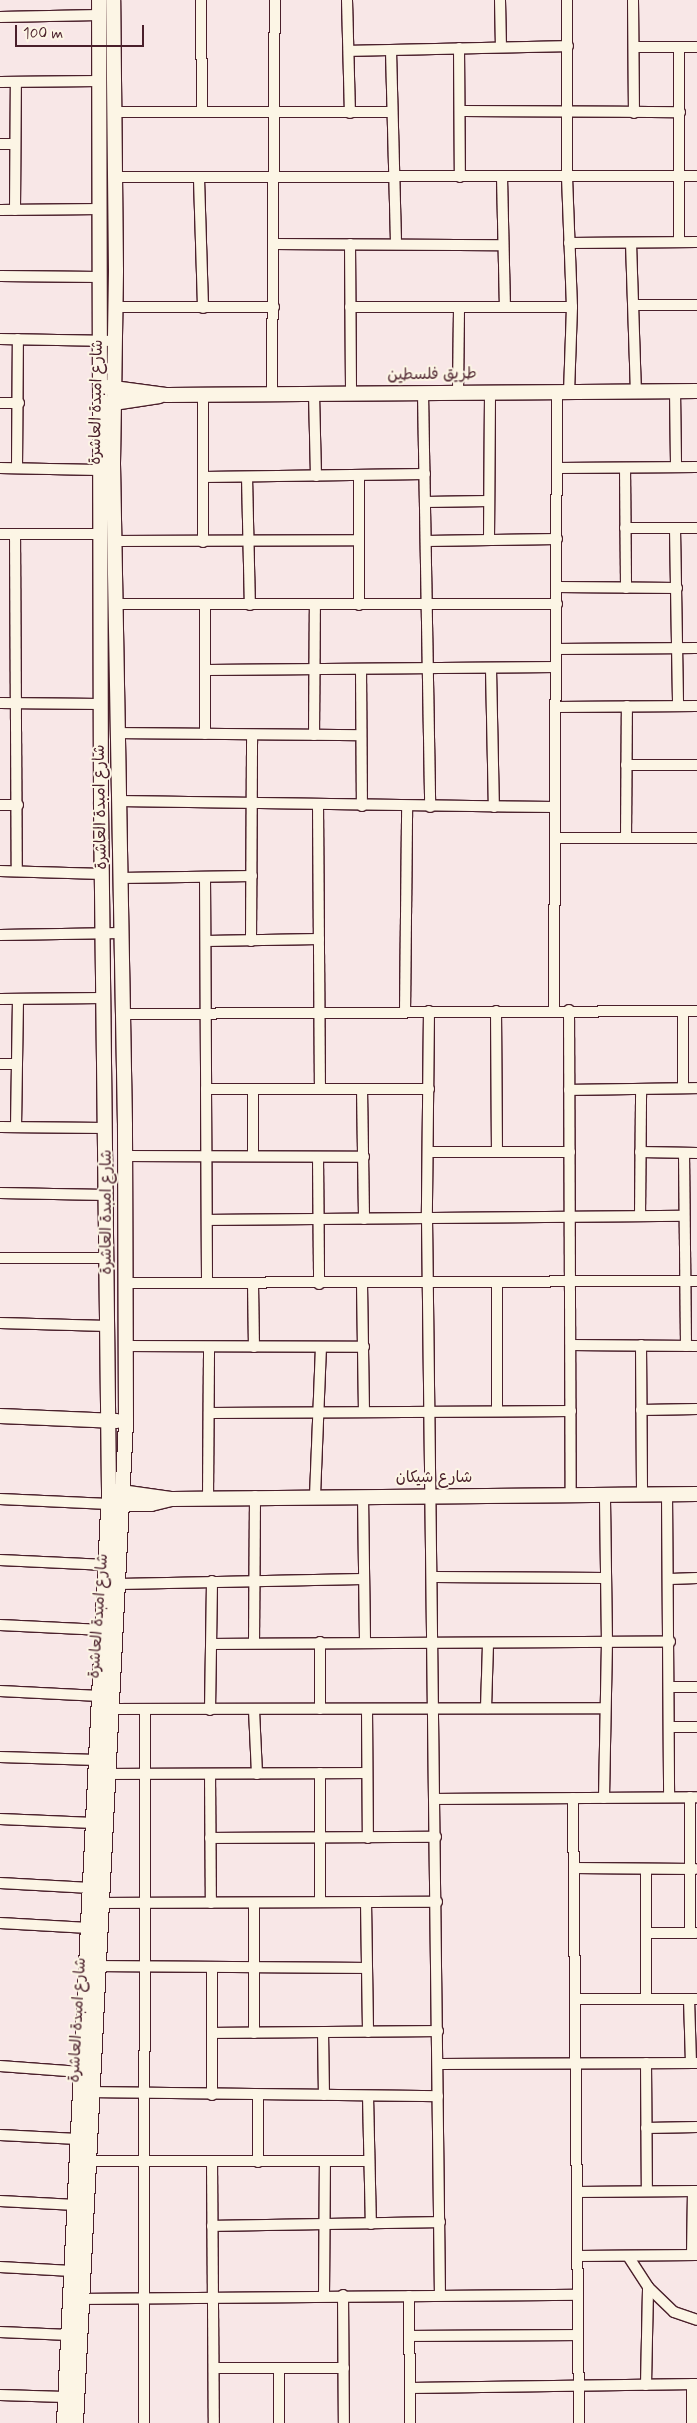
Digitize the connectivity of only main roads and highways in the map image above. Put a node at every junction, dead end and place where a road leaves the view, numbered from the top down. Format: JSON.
{"nodes":[{"id":1,"x":99,"y":0,"type":"edge"},
{"id":2,"x":113,"y":0,"type":"edge"},
{"id":3,"x":100,"y":387,"type":"junction"},
{"id":4,"x":114,"y":387,"type":"junction"},
{"id":5,"x":697,"y":391,"type":"edge"},
{"id":6,"x":167,"y":394,"type":"junction"},
{"id":7,"x":100,"y":404,"type":"junction"},
{"id":8,"x":114,"y":404,"type":"junction"},
{"id":9,"x":107,"y":1174,"type":"junction"},
{"id":10,"x":124,"y":1174,"type":"junction"},
{"id":11,"x":0,"y":1416,"type":"edge"},
{"id":12,"x":126,"y":1421,"type":"junction"},
{"id":13,"x":108,"y":1422,"type":"junction"},
{"id":14,"x":697,"y":1494,"type":"edge"},
{"id":15,"x":116,"y":1498,"type":"junction"},
{"id":16,"x":88,"y":2021,"type":"junction"},
{"id":17,"x":82,"y":2161,"type":"junction"},
{"id":18,"x":64,"y":2423,"type":"edge"},
{"id":19,"x":76,"y":2423,"type":"edge"}],
"edges":[{"from":1,"to":3,"type":"main road","name":"شارع امبدة العاشرة"},
{"from":2,"to":4,"type":"main road","name":"شارع امبدة العاشرة"},
{"from":3,"to":4,"type":"main road","name":"طريق فلسطين"},
{"from":3,"to":7,"type":"main road","name":"شارع امبدة العاشرة"},
{"from":4,"to":6,"type":"main road","name":"طريق فلسطين"},
{"from":4,"to":8,"type":"main road","name":"شارع امبدة العاشرة"},
{"from":5,"to":6,"type":"main road","name":"طريق فلسطين"},
{"from":6,"to":8,"type":"main road","name":"طريق فلسطين"},
{"from":7,"to":8,"type":"main road","name":"طريق فلسطين"},
{"from":7,"to":9,"type":"main road","name":"شارع امبدة العاشرة"},
{"from":8,"to":10,"type":"main road","name":"شارع امبدة العاشرة"},
{"from":9,"to":10,"type":"main road"},
{"from":9,"to":13,"type":"main road","name":"شارع امبدة العاشرة"},
{"from":10,"to":12,"type":"main road","name":"شارع امبدة العاشرة"},
{"from":11,"to":13,"type":"main road"},
{"from":12,"to":13,"type":"main road"},
{"from":12,"to":15,"type":"main road","name":"شارع امبدة العاشرة"},
{"from":13,"to":15,"type":"main road","name":"شارع امبدة العاشرة"},
{"from":14,"to":15,"type":"main road","name":"شارع شيكان"},
{"from":15,"to":16,"type":"main road","name":"شارع امبدة العاشرة"},
{"from":15,"to":16,"type":"main road","name":"شارع امبدة العاشرة"},
{"from":16,"to":17,"type":"main road","name":"شارع امبدة العاشرة"},
{"from":16,"to":17,"type":"main road","name":"شارع امبدة العاشرة"},
{"from":17,"to":18,"type":"main road","name":"شارع امبدة العاشرة"},
{"from":17,"to":19,"type":"main road","name":"شارع امبدة العاشرة"}]}
